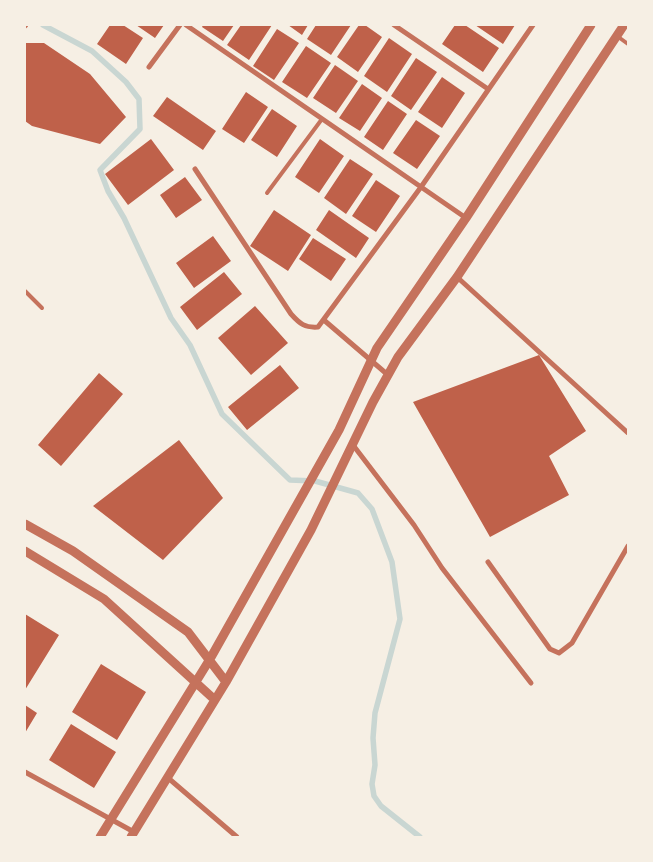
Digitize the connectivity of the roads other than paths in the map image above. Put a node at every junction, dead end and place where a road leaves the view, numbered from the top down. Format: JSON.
{"nodes":[{"id":1,"x":180,"y":25,"type":"edge"},
{"id":2,"x":186,"y":25,"type":"edge"},
{"id":3,"x":394,"y":25,"type":"edge"},
{"id":4,"x":533,"y":25,"type":"edge"},
{"id":5,"x":591,"y":25,"type":"edge"},
{"id":6,"x":624,"y":25,"type":"edge"},
{"id":7,"x":617,"y":36,"type":"junction"},
{"id":8,"x":628,"y":44,"type":"edge"},
{"id":9,"x":149,"y":67,"type":"dead end"},
{"id":10,"x":488,"y":89,"type":"junction"},
{"id":11,"x":322,"y":119,"type":"junction"},
{"id":12,"x":195,"y":169,"type":"dead end"},
{"id":13,"x":421,"y":187,"type":"junction"},
{"id":14,"x":267,"y":193,"type":"dead end"},
{"id":15,"x":466,"y":218,"type":"junction"},
{"id":16,"x":457,"y":277,"type":"junction"},
{"id":17,"x":25,"y":291,"type":"edge"},
{"id":18,"x":42,"y":308,"type":"dead end"},
{"id":19,"x":325,"y":321,"type":"junction"},
{"id":20,"x":371,"y":360,"type":"junction"},
{"id":21,"x":388,"y":375,"type":"junction"},
{"id":22,"x":628,"y":433,"type":"edge"},
{"id":23,"x":353,"y":445,"type":"junction"},
{"id":24,"x":25,"y":524,"type":"edge"},
{"id":25,"x":628,"y":546,"type":"edge"},
{"id":26,"x":25,"y":551,"type":"edge"},
{"id":27,"x":488,"y":562,"type":"dead end"},
{"id":28,"x":210,"y":659,"type":"junction"},
{"id":29,"x":195,"y":682,"type":"junction"},
{"id":30,"x":226,"y":682,"type":"junction"},
{"id":31,"x":531,"y":683,"type":"dead end"},
{"id":32,"x":215,"y":700,"type":"junction"},
{"id":33,"x":25,"y":772,"type":"edge"},
{"id":34,"x":167,"y":777,"type":"junction"},
{"id":35,"x":111,"y":819,"type":"junction"},
{"id":36,"x":132,"y":834,"type":"edge"},
{"id":37,"x":100,"y":837,"type":"edge"},
{"id":38,"x":237,"y":837,"type":"edge"}],
"edges":[{"from":1,"to":9,"type":"street"},
{"from":2,"to":11,"type":"street"},
{"from":3,"to":10,"type":"street"},
{"from":4,"to":10,"type":"street"},
{"from":5,"to":15,"type":"street"},
{"from":6,"to":7,"type":"street"},
{"from":7,"to":8,"type":"lane"},
{"from":7,"to":16,"type":"street"},
{"from":10,"to":13,"type":"street"},
{"from":11,"to":13,"type":"street"},
{"from":11,"to":14,"type":"lane"},
{"from":12,"to":19,"type":"street"},
{"from":13,"to":15,"type":"street"},
{"from":13,"to":19,"type":"street"},
{"from":15,"to":20,"type":"street"},
{"from":16,"to":21,"type":"street"},
{"from":16,"to":22,"type":"street"},
{"from":17,"to":18,"type":"lane"},
{"from":19,"to":20,"type":"street"},
{"from":20,"to":21,"type":"street"},
{"from":20,"to":28,"type":"street"},
{"from":21,"to":23,"type":"street"},
{"from":23,"to":30,"type":"street"},
{"from":23,"to":31,"type":"street"},
{"from":24,"to":28,"type":"street"},
{"from":25,"to":27,"type":"street"},
{"from":26,"to":29,"type":"street"},
{"from":28,"to":29,"type":"street"},
{"from":28,"to":30,"type":"street"},
{"from":29,"to":32,"type":"street"},
{"from":29,"to":35,"type":"street"},
{"from":30,"to":32,"type":"street"},
{"from":32,"to":34,"type":"street"},
{"from":33,"to":35,"type":"street"},
{"from":34,"to":36,"type":"street"},
{"from":34,"to":38,"type":"street"},
{"from":35,"to":36,"type":"street"},
{"from":35,"to":37,"type":"street"}]}
